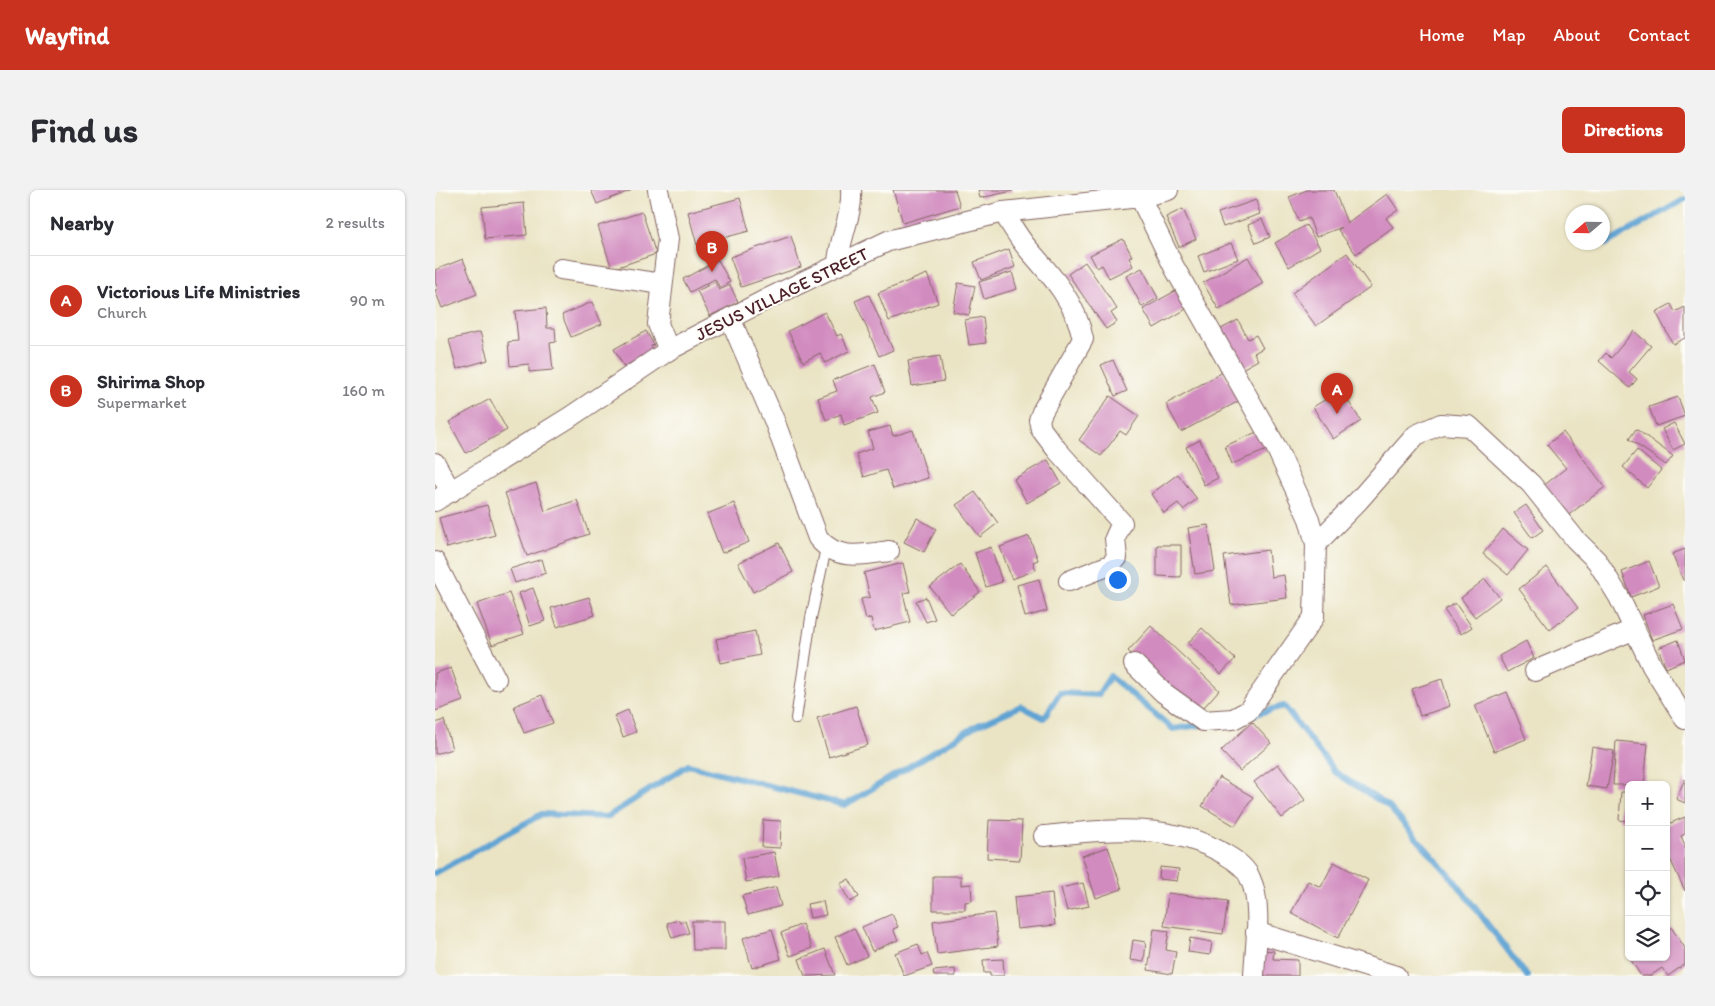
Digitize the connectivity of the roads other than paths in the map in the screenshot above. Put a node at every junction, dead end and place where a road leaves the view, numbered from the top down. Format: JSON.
{"nodes":[{"id":1,"x":658,"y":190,"type":"edge"},
{"id":2,"x":851,"y":190,"type":"edge"},
{"id":3,"x":1168,"y":190,"type":"edge"},
{"id":4,"x":1140,"y":197,"type":"junction"},
{"id":5,"x":1003,"y":212,"type":"junction"},
{"id":6,"x":838,"y":265,"type":"junction"},
{"id":7,"x":561,"y":269,"type":"dead end"},
{"id":8,"x":662,"y":284,"type":"junction"},
{"id":9,"x":730,"y":318,"type":"junction"},
{"id":10,"x":669,"y":350,"type":"junction"},
{"id":11,"x":435,"y":463,"type":"edge"},
{"id":12,"x":443,"y":496,"type":"edge"},
{"id":13,"x":1316,"y":544,"type":"junction"},
{"id":14,"x":826,"y":548,"type":"junction"},
{"id":15,"x":889,"y":551,"type":"dead end"},
{"id":16,"x":435,"y":562,"type":"edge"},
{"id":17,"x":1069,"y":581,"type":"dead end"},
{"id":18,"x":1635,"y":629,"type":"junction"},
{"id":19,"x":1134,"y":664,"type":"dead end"},
{"id":20,"x":1535,"y":671,"type":"dead end"},
{"id":21,"x":496,"y":679,"type":"dead end"},
{"id":22,"x":795,"y":719,"type":"dead end"},
{"id":23,"x":1685,"y":719,"type":"edge"},
{"id":24,"x":1044,"y":836,"type":"dead end"},
{"id":25,"x":1256,"y":932,"type":"junction"},
{"id":26,"x":1254,"y":976,"type":"edge"},
{"id":27,"x":1396,"y":976,"type":"edge"}],
"edges":[{"from":1,"to":8,"type":"street"},
{"from":2,"to":6,"type":"street"},
{"from":3,"to":4,"type":"street","name":"JESUS VILLAGE STREET"},
{"from":4,"to":5,"type":"street","name":"JESUS VILLAGE STREET"},
{"from":4,"to":13,"type":"street"},
{"from":5,"to":6,"type":"street","name":"JESUS VILLAGE STREET"},
{"from":5,"to":17,"type":"street"},
{"from":6,"to":9,"type":"street","name":"JESUS VILLAGE STREET"},
{"from":7,"to":8,"type":"street"},
{"from":8,"to":10,"type":"street"},
{"from":9,"to":10,"type":"street","name":"JESUS VILLAGE STREET"},
{"from":9,"to":14,"type":"street"},
{"from":10,"to":12,"type":"street","name":"JESUS VILLAGE STREET"},
{"from":11,"to":12,"type":"street"},
{"from":13,"to":18,"type":"street"},
{"from":13,"to":19,"type":"street"},
{"from":14,"to":15,"type":"street"},
{"from":14,"to":22,"type":"lane"},
{"from":16,"to":21,"type":"street"},
{"from":18,"to":20,"type":"street"},
{"from":18,"to":23,"type":"street"},
{"from":24,"to":25,"type":"street"},
{"from":25,"to":26,"type":"street"},
{"from":25,"to":27,"type":"street"}]}
